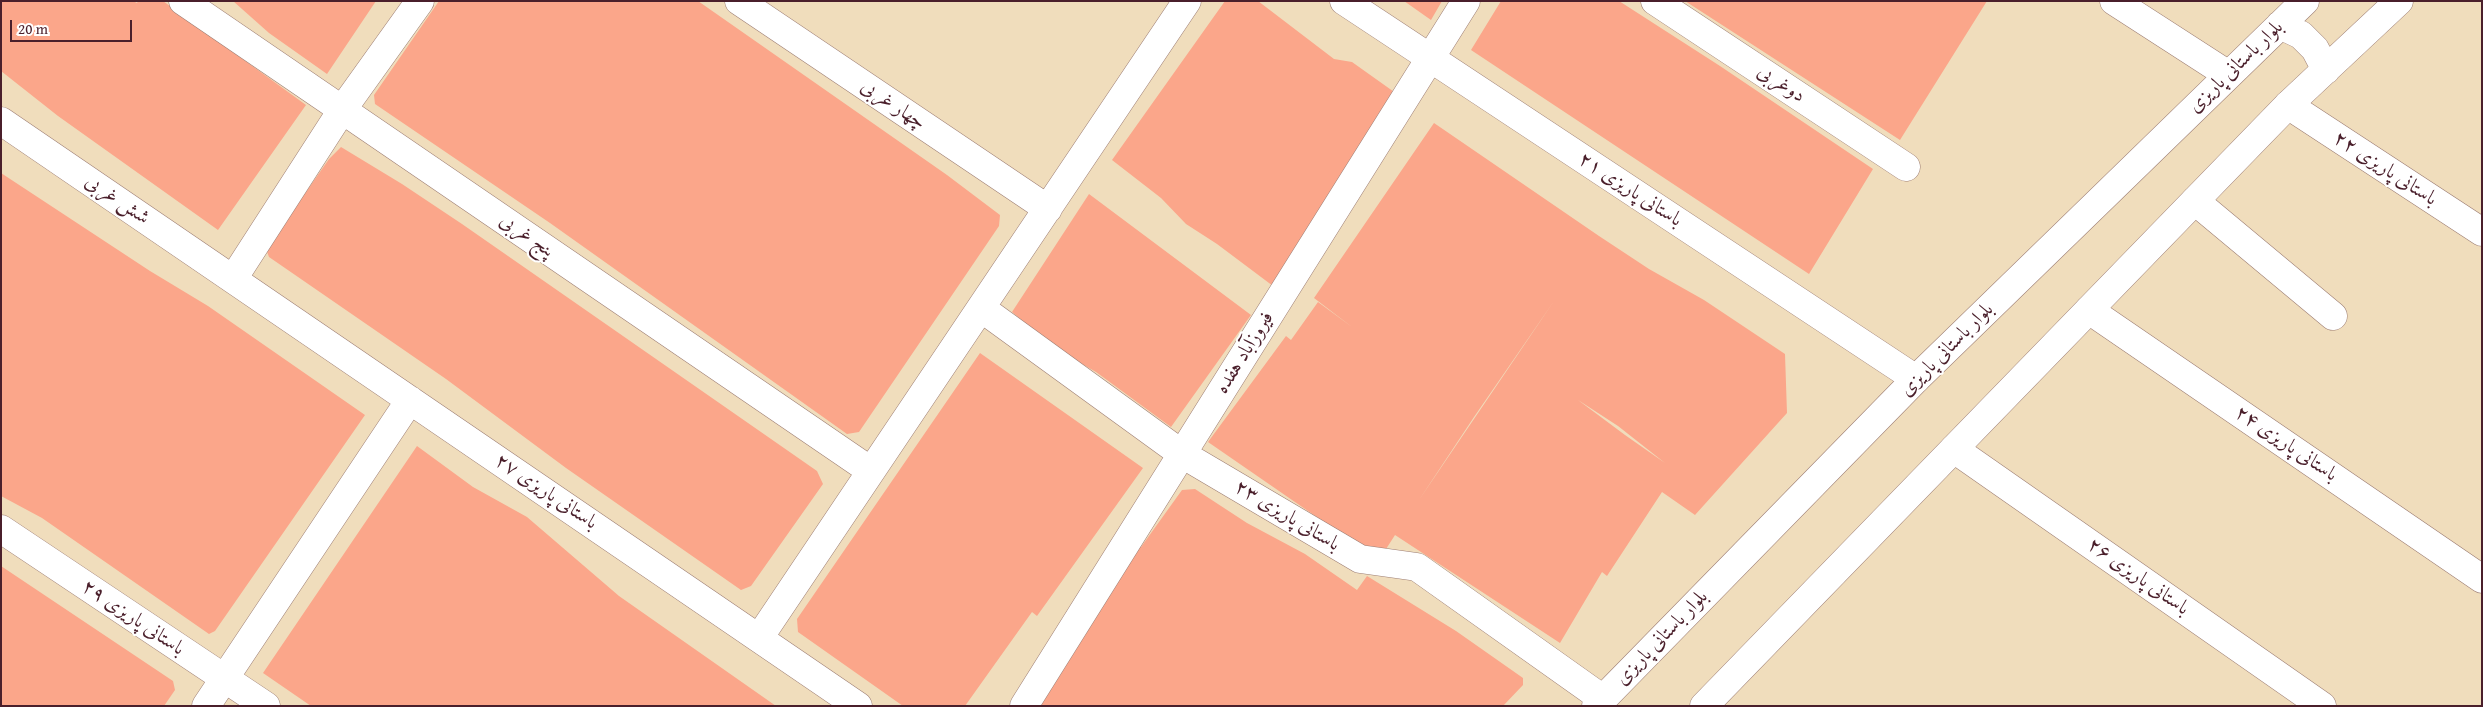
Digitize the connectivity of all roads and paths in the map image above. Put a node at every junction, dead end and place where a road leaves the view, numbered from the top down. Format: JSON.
{"nodes":[{"id":1,"x":183,"y":1,"type":"edge"},
{"id":2,"x":420,"y":1,"type":"edge"},
{"id":3,"x":738,"y":1,"type":"edge"},
{"id":4,"x":1187,"y":1,"type":"edge"},
{"id":5,"x":1344,"y":1,"type":"edge"},
{"id":6,"x":1466,"y":1,"type":"edge"},
{"id":7,"x":1655,"y":1,"type":"edge"},
{"id":8,"x":2114,"y":1,"type":"edge"},
{"id":9,"x":2305,"y":1,"type":"edge"},
{"id":10,"x":2398,"y":1,"type":"edge"},
{"id":11,"x":2280,"y":25,"type":"junction"},
{"id":12,"x":1431,"y":58,"type":"junction"},
{"id":13,"x":2326,"y":70,"type":"junction"},
{"id":14,"x":2227,"y":74,"type":"junction"},
{"id":15,"x":2288,"y":105,"type":"junction"},
{"id":16,"x":342,"y":110,"type":"junction"},
{"id":17,"x":1,"y":121,"type":"edge"},
{"id":18,"x":1906,"y":167,"type":"dead end"},
{"id":19,"x":2195,"y":201,"type":"junction"},
{"id":20,"x":1048,"y":208,"type":"junction"},
{"id":21,"x":2482,"y":232,"type":"edge"},
{"id":22,"x":233,"y":279,"type":"junction"},
{"id":23,"x":981,"y":308,"type":"junction"},
{"id":24,"x":2090,"y":310,"type":"junction"},
{"id":25,"x":2333,"y":316,"type":"dead end"},
{"id":26,"x":1916,"y":379,"type":"junction"},
{"id":27,"x":410,"y":400,"type":"junction"},
{"id":28,"x":1954,"y":449,"type":"junction"},
{"id":29,"x":1182,"y":454,"type":"junction"},
{"id":30,"x":871,"y":471,"type":"junction"},
{"id":31,"x":1,"y":529,"type":"edge"},
{"id":32,"x":2482,"y":579,"type":"edge"},
{"id":33,"x":759,"y":638,"type":"junction"},
{"id":34,"x":225,"y":678,"type":"junction"},
{"id":35,"x":1600,"y":702,"type":"edge"},
{"id":36,"x":206,"y":706,"type":"edge"},
{"id":37,"x":266,"y":706,"type":"edge"},
{"id":38,"x":858,"y":706,"type":"edge"},
{"id":39,"x":1024,"y":706,"type":"edge"},
{"id":40,"x":1704,"y":706,"type":"edge"},
{"id":41,"x":2322,"y":706,"type":"edge"}],
"edges":[{"from":1,"to":16,"type":"street","name":"پنج غربی"},
{"from":2,"to":16,"type":"street"},
{"from":3,"to":20,"type":"street","name":"چهار غربی"},
{"from":4,"to":20,"type":"street"},
{"from":5,"to":12,"type":"street","name":"باستانی پاریزی ۲۱"},
{"from":6,"to":12,"type":"street","name":"فیروزآباد هفده"},
{"from":7,"to":18,"type":"street","name":"دوغربی"},
{"from":8,"to":14,"type":"street"},
{"from":9,"to":11,"type":"street","name":"بلوار باستانی پاریزی"},
{"from":10,"to":13,"type":"street"},
{"from":11,"to":13,"type":"street"},
{"from":11,"to":14,"type":"street","name":"بلوار باستانی پاریزی"},
{"from":12,"to":26,"type":"street","name":"باستانی پاریزی ۲۱"},
{"from":12,"to":29,"type":"street","name":"فیروزآباد هفده"},
{"from":13,"to":15,"type":"street"},
{"from":14,"to":26,"type":"street","name":"بلوار باستانی پاریزی"},
{"from":15,"to":19,"type":"street"},
{"from":15,"to":21,"type":"street","name":"باستانی پاریزی ۲۲"},
{"from":16,"to":22,"type":"street"},
{"from":16,"to":30,"type":"street","name":"پنج غربی"},
{"from":17,"to":22,"type":"street","name":"شش غربی"},
{"from":19,"to":24,"type":"street"},
{"from":19,"to":25,"type":"street"},
{"from":20,"to":23,"type":"street"},
{"from":22,"to":27,"type":"street","name":"باستانی پاریزی ۲۷"},
{"from":23,"to":29,"type":"street","name":"باستانی پاریزی ۲۳"},
{"from":23,"to":30,"type":"street"},
{"from":24,"to":28,"type":"street"},
{"from":24,"to":32,"type":"street","name":"باستانی پاریزی ۲۴"},
{"from":26,"to":35,"type":"street","name":"بلوار باستانی پاریزی"},
{"from":27,"to":33,"type":"street","name":"باستانی پاریزی ۲۷"},
{"from":27,"to":34,"type":"street"},
{"from":28,"to":40,"type":"street"},
{"from":28,"to":41,"type":"street","name":"باستانی پاریزی ۲۶"},
{"from":29,"to":35,"type":"street","name":"باستانی پاریزی ۲۳"},
{"from":29,"to":39,"type":"street","name":"فیروزآباد هفده"},
{"from":30,"to":33,"type":"street"},
{"from":31,"to":34,"type":"street","name":"باستانی پاریزی ۲۹"},
{"from":33,"to":38,"type":"street","name":"باستانی پاریزی ۲۷"},
{"from":34,"to":36,"type":"street"},
{"from":34,"to":37,"type":"street","name":"باستانی پاریزی ۲۹"}]}
